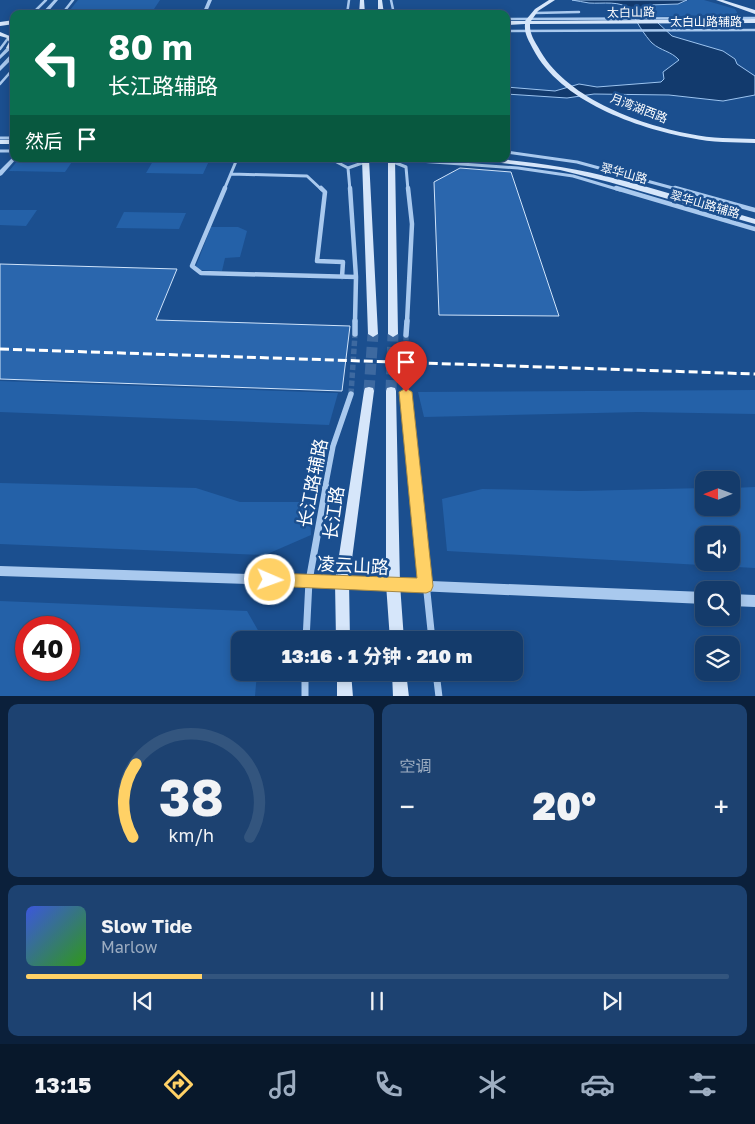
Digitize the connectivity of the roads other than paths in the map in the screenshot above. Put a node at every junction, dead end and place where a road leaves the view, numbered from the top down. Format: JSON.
{"nodes":[{"id":1,"x":46,"y":0,"type":"edge"},
{"id":2,"x":56,"y":0,"type":"edge"},
{"id":3,"x":73,"y":0,"type":"edge"},
{"id":4,"x":553,"y":0,"type":"edge"},
{"id":5,"x":718,"y":0,"type":"edge"},
{"id":6,"x":59,"y":6,"type":"dead end"},
{"id":7,"x":36,"y":10,"type":"edge"},
{"id":8,"x":46,"y":10,"type":"edge"},
{"id":9,"x":56,"y":10,"type":"edge"},
{"id":10,"x":65,"y":10,"type":"edge"},
{"id":11,"x":579,"y":12,"type":"dead end"},
{"id":12,"x":755,"y":12,"type":"edge"},
{"id":13,"x":535,"y":13,"type":"junction"},
{"id":14,"x":755,"y":19,"type":"edge"},
{"id":15,"x":510,"y":20,"type":"edge"},
{"id":16,"x":510,"y":23,"type":"edge"},
{"id":17,"x":528,"y":25,"type":"junction"},
{"id":18,"x":638,"y":25,"type":"junction"},
{"id":19,"x":755,"y":28,"type":"edge"},
{"id":20,"x":510,"y":29,"type":"edge"},
{"id":21,"x":3,"y":34,"type":"edge"},
{"id":22,"x":10,"y":47,"type":"edge"},
{"id":23,"x":0,"y":49,"type":"edge"},
{"id":24,"x":0,"y":58,"type":"edge"},
{"id":25,"x":10,"y":58,"type":"edge"},
{"id":26,"x":0,"y":69,"type":"edge"},
{"id":27,"x":10,"y":72,"type":"edge"},
{"id":28,"x":1,"y":82,"type":"edge"},
{"id":29,"x":755,"y":141,"type":"edge"},
{"id":30,"x":510,"y":154,"type":"edge"},
{"id":31,"x":510,"y":155,"type":"edge"},
{"id":32,"x":10,"y":162,"type":"edge"},
{"id":33,"x":236,"y":162,"type":"edge"},
{"id":34,"x":339,"y":162,"type":"edge"},
{"id":35,"x":361,"y":162,"type":"edge"},
{"id":36,"x":365,"y":162,"type":"edge"},
{"id":37,"x":391,"y":162,"type":"edge"},
{"id":38,"x":395,"y":162,"type":"edge"},
{"id":39,"x":417,"y":162,"type":"edge"},
{"id":40,"x":433,"y":162,"type":"edge"},
{"id":41,"x":509,"y":162,"type":"edge"},
{"id":42,"x":406,"y":167,"type":"junction"},
{"id":43,"x":348,"y":168,"type":"junction"},
{"id":44,"x":0,"y":174,"type":"edge"},
{"id":45,"x":231,"y":174,"type":"junction"},
{"id":46,"x":755,"y":210,"type":"edge"},
{"id":47,"x":755,"y":218,"type":"edge"},
{"id":48,"x":755,"y":222,"type":"edge"},
{"id":49,"x":755,"y":228,"type":"edge"},
{"id":50,"x":342,"y":277,"type":"junction"},
{"id":51,"x":356,"y":278,"type":"junction"},
{"id":52,"x":355,"y":334,"type":"tunnel mouth"},
{"id":53,"x":373,"y":334,"type":"tunnel mouth"},
{"id":54,"x":393,"y":334,"type":"tunnel mouth"},
{"id":55,"x":406,"y":335,"type":"tunnel mouth"},
{"id":56,"x":391,"y":391,"type":"tunnel mouth"},
{"id":57,"x":369,"y":392,"type":"tunnel mouth"},
{"id":58,"x":406,"y":392,"type":"tunnel mouth"},
{"id":59,"x":351,"y":394,"type":"tunnel mouth"},
{"id":60,"x":0,"y":571,"type":"edge"},
{"id":61,"x":309,"y":581,"type":"junction"},
{"id":62,"x":342,"y":582,"type":"junction"},
{"id":63,"x":393,"y":584,"type":"junction"},
{"id":64,"x":426,"y":586,"type":"junction"},
{"id":65,"x":695,"y":598,"type":"edge"},
{"id":66,"x":740,"y":600,"type":"edge"},
{"id":67,"x":755,"y":601,"type":"edge"},
{"id":68,"x":306,"y":631,"type":"edge"},
{"id":69,"x":343,"y":631,"type":"edge"},
{"id":70,"x":396,"y":631,"type":"edge"},
{"id":71,"x":431,"y":631,"type":"edge"},
{"id":72,"x":305,"y":681,"type":"edge"},
{"id":73,"x":344,"y":681,"type":"edge"},
{"id":74,"x":400,"y":681,"type":"edge"},
{"id":75,"x":437,"y":681,"type":"edge"},
{"id":76,"x":304,"y":696,"type":"edge"},
{"id":77,"x":345,"y":696,"type":"edge"},
{"id":78,"x":401,"y":696,"type":"edge"},
{"id":79,"x":438,"y":696,"type":"edge"}],
"edges":[{"from":1,"to":7,"type":"street"},
{"from":2,"to":8,"type":"street"},
{"from":3,"to":10,"type":"street"},
{"from":4,"to":13,"type":"main road"},
{"from":5,"to":12,"type":"main road"},
{"from":6,"to":9,"type":"street"},
{"from":11,"to":13,"type":"street"},
{"from":13,"to":17,"type":"main road"},
{"from":14,"to":18,"type":"main road","name":"太白山路"},
{"from":15,"to":17,"type":"street"},
{"from":16,"to":17,"type":"main road","name":"太白山路"},
{"from":17,"to":18,"type":"main road","name":"太白山路"},
{"from":17,"to":18,"type":"street"},
{"from":17,"to":20,"type":"main road","name":"太白山路"},
{"from":17,"to":29,"type":"main road","name":"月湾湖西路"},
{"from":18,"to":19,"type":"main road","name":"太白山路"},
{"from":21,"to":23,"type":"street"},
{"from":22,"to":23,"type":"street"},
{"from":22,"to":24,"type":"street"},
{"from":25,"to":26,"type":"street"},
{"from":27,"to":28,"type":"street"},
{"from":30,"to":46,"type":"street","name":"翠华山路辅路"},
{"from":31,"to":47,"type":"main road","name":"翠华山路"},
{"from":32,"to":44,"type":"street"},
{"from":33,"to":45,"type":"street"},
{"from":34,"to":43,"type":"street"},
{"from":35,"to":43,"type":"street"},
{"from":36,"to":53,"type":"main road"},
{"from":37,"to":54,"type":"main road"},
{"from":38,"to":42,"type":"street"},
{"from":39,"to":42,"type":"street"},
{"from":40,"to":49,"type":"street","name":"翠华山路辅路"},
{"from":41,"to":48,"type":"main road","name":"翠华山路"},
{"from":42,"to":55,"type":"street"},
{"from":43,"to":51,"type":"street"},
{"from":45,"to":50,"type":"street"},
{"from":45,"to":50,"type":"street"},
{"from":50,"to":51,"type":"street"},
{"from":51,"to":52,"type":"street"},
{"from":56,"to":63,"type":"main road"},
{"from":57,"to":62,"type":"main road","name":"长江路"},
{"from":58,"to":64,"type":"street"},
{"from":59,"to":61,"type":"street","name":"长江路辅路"},
{"from":60,"to":61,"type":"street","name":"凌云山路"},
{"from":61,"to":62,"type":"street","name":"凌云山路"},
{"from":61,"to":68,"type":"street","name":"长江路辅路"},
{"from":62,"to":63,"type":"street","name":"凌云山路"},
{"from":62,"to":69,"type":"main road","name":"长江路"},
{"from":63,"to":64,"type":"street","name":"凌云山路"},
{"from":63,"to":70,"type":"main road"},
{"from":64,"to":65,"type":"street","name":"凌云山路"},
{"from":64,"to":71,"type":"street"},
{"from":66,"to":67,"type":"street"},
{"from":72,"to":76,"type":"street"},
{"from":73,"to":77,"type":"main road"},
{"from":74,"to":78,"type":"main road"},
{"from":75,"to":79,"type":"street"}]}
